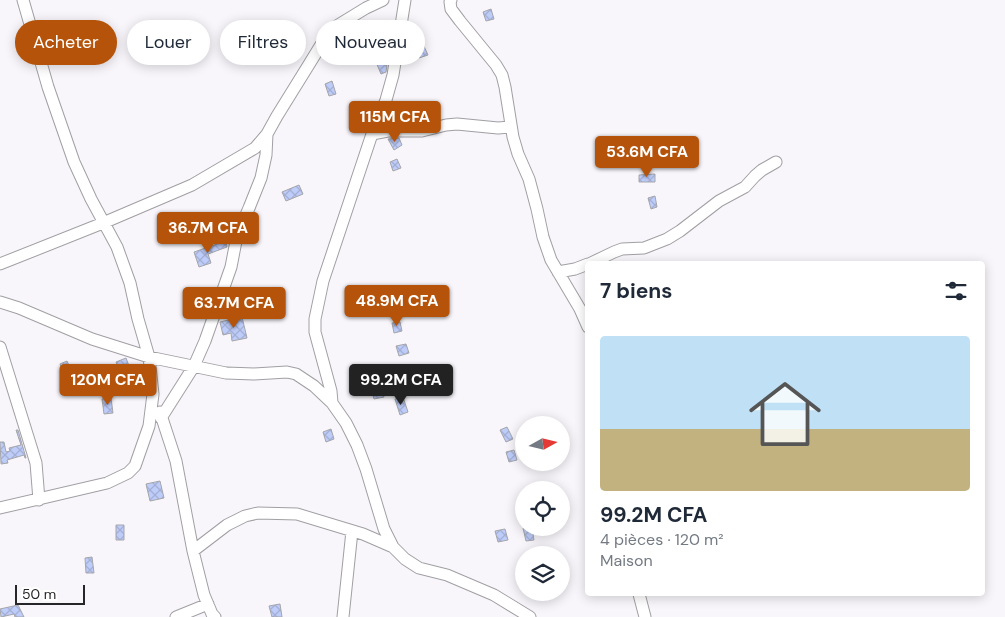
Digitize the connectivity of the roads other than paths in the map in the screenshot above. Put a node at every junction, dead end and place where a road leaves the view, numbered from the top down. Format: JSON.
{"nodes":[{"id":1,"x":23,"y":0,"type":"edge"},
{"id":2,"x":383,"y":0,"type":"edge"},
{"id":3,"x":405,"y":0,"type":"edge"},
{"id":4,"x":451,"y":0,"type":"edge"},
{"id":5,"x":511,"y":127,"type":"junction"},
{"id":6,"x":267,"y":134,"type":"junction"},
{"id":7,"x":372,"y":134,"type":"junction"},
{"id":8,"x":776,"y":162,"type":"dead end"},
{"id":9,"x":103,"y":223,"type":"junction"},
{"id":10,"x":594,"y":261,"type":"edge"},
{"id":11,"x":0,"y":264,"type":"edge"},
{"id":12,"x":585,"y":265,"type":"edge"},
{"id":13,"x":558,"y":272,"type":"junction"},
{"id":14,"x":0,"y":302,"type":"edge"},
{"id":15,"x":585,"y":320,"type":"edge"},
{"id":16,"x":0,"y":347,"type":"edge"},
{"id":17,"x":149,"y":357,"type":"junction"},
{"id":18,"x":194,"y":366,"type":"junction"},
{"id":19,"x":154,"y":394,"type":"junction"},
{"id":20,"x":332,"y":404,"type":"junction"},
{"id":21,"x":161,"y":418,"type":"junction"},
{"id":22,"x":39,"y":500,"type":"junction"},
{"id":23,"x":0,"y":508,"type":"edge"},
{"id":24,"x":352,"y":531,"type":"junction"},
{"id":25,"x":393,"y":547,"type":"junction"},
{"id":26,"x":192,"y":551,"type":"junction"},
{"id":27,"x":640,"y":596,"type":"edge"},
{"id":28,"x":208,"y":604,"type":"junction"},
{"id":29,"x":176,"y":617,"type":"edge"},
{"id":30,"x":215,"y":617,"type":"edge"},
{"id":31,"x":343,"y":617,"type":"edge"},
{"id":32,"x":530,"y":617,"type":"edge"},
{"id":33,"x":645,"y":617,"type":"edge"}],
"edges":[{"from":1,"to":9,"type":"street"},
{"from":2,"to":6,"type":"street"},
{"from":3,"to":7,"type":"street"},
{"from":4,"to":5,"type":"street"},
{"from":5,"to":7,"type":"street"},
{"from":5,"to":13,"type":"street"},
{"from":6,"to":9,"type":"street"},
{"from":6,"to":18,"type":"street"},
{"from":7,"to":20,"type":"street"},
{"from":8,"to":10,"type":"street"},
{"from":9,"to":11,"type":"street"},
{"from":9,"to":17,"type":"street"},
{"from":12,"to":13,"type":"street"},
{"from":13,"to":15,"type":"street"},
{"from":14,"to":17,"type":"street"},
{"from":16,"to":22,"type":"street"},
{"from":17,"to":18,"type":"street"},
{"from":17,"to":19,"type":"street"},
{"from":18,"to":20,"type":"street"},
{"from":18,"to":21,"type":"street"},
{"from":19,"to":21,"type":"street"},
{"from":19,"to":22,"type":"street"},
{"from":20,"to":25,"type":"street"},
{"from":21,"to":26,"type":"street"},
{"from":22,"to":23,"type":"street"},
{"from":24,"to":25,"type":"street"},
{"from":24,"to":26,"type":"street"},
{"from":24,"to":31,"type":"street"},
{"from":25,"to":32,"type":"street"},
{"from":26,"to":28,"type":"street"},
{"from":27,"to":33,"type":"street"},
{"from":28,"to":29,"type":"street"},
{"from":28,"to":30,"type":"street"}]}
